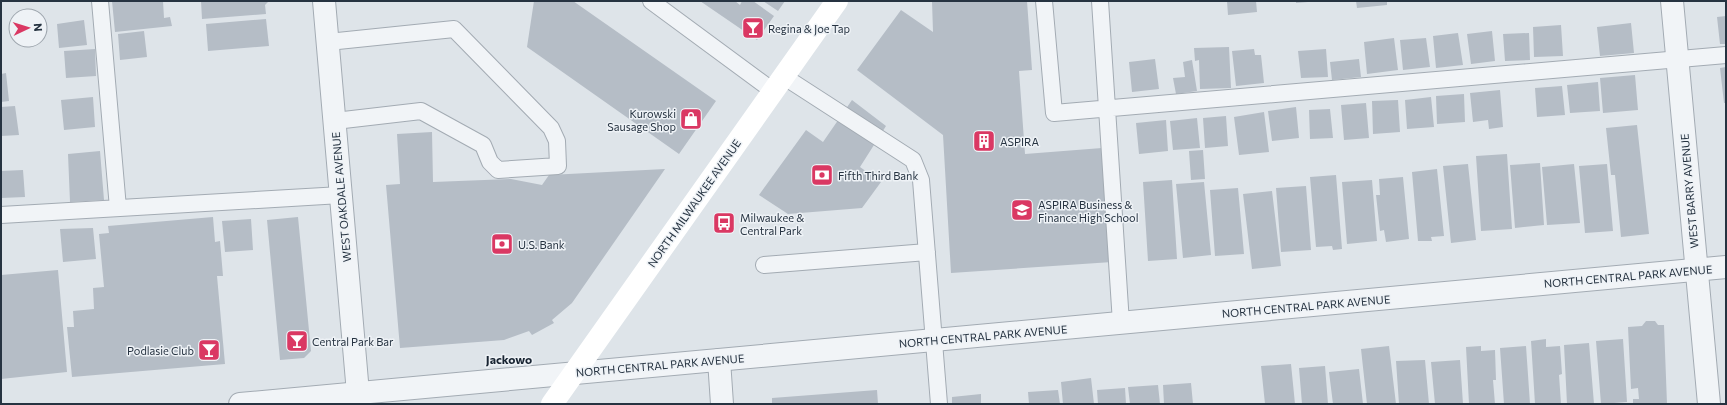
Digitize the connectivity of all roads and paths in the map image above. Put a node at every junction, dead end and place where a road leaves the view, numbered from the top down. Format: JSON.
{"nodes":[{"id":1,"x":100,"y":1,"type":"edge"},
{"id":2,"x":324,"y":1,"type":"edge"},
{"id":3,"x":651,"y":1,"type":"edge"},
{"id":4,"x":837,"y":1,"type":"edge"},
{"id":5,"x":1044,"y":1,"type":"edge"},
{"id":6,"x":1100,"y":1,"type":"edge"},
{"id":7,"x":1672,"y":1,"type":"edge"},
{"id":8,"x":328,"y":42,"type":"junction"},
{"id":9,"x":1726,"y":55,"type":"edge"},
{"id":10,"x":1678,"y":59,"type":"junction"},
{"id":11,"x":778,"y":83,"type":"junction"},
{"id":12,"x":1107,"y":108,"type":"junction"},
{"id":13,"x":335,"y":121,"type":"junction"},
{"id":14,"x":341,"y":195,"type":"junction"},
{"id":15,"x":118,"y":208,"type":"junction"},
{"id":16,"x":1,"y":215,"type":"edge"},
{"id":17,"x":927,"y":252,"type":"junction"},
{"id":18,"x":764,"y":265,"type":"dead end"},
{"id":19,"x":1726,"y":268,"type":"edge"},
{"id":20,"x":1697,"y":270,"type":"junction"},
{"id":21,"x":1121,"y":323,"type":"junction"},
{"id":22,"x":935,"y":340,"type":"junction"},
{"id":23,"x":719,"y":360,"type":"junction"},
{"id":24,"x":574,"y":373,"type":"junction"},
{"id":25,"x":358,"y":393,"type":"junction"},
{"id":26,"x":240,"y":404,"type":"edge"},
{"id":27,"x":552,"y":404,"type":"edge"},
{"id":28,"x":722,"y":404,"type":"edge"},
{"id":29,"x":939,"y":404,"type":"edge"},
{"id":30,"x":1709,"y":404,"type":"edge"}],
"edges":[{"from":1,"to":15,"type":"lane"},
{"from":2,"to":8,"type":"street","name":"WEST OAKDALE AVENUE"},
{"from":3,"to":11,"type":"lane"},
{"from":4,"to":11,"type":"main road","name":"NORTH MILWAUKEE AVENUE"},
{"from":5,"to":12,"type":"lane"},
{"from":6,"to":12,"type":"lane"},
{"from":7,"to":10,"type":"street","name":"WEST BARRY AVENUE"},
{"from":8,"to":13,"type":"street","name":"WEST OAKDALE AVENUE"},
{"from":8,"to":13,"type":"lane"},
{"from":9,"to":10,"type":"lane"},
{"from":10,"to":12,"type":"lane"},
{"from":10,"to":20,"type":"street","name":"WEST BARRY AVENUE"},
{"from":11,"to":17,"type":"lane"},
{"from":11,"to":24,"type":"main road","name":"NORTH MILWAUKEE AVENUE"},
{"from":12,"to":21,"type":"lane"},
{"from":13,"to":14,"type":"street","name":"WEST OAKDALE AVENUE"},
{"from":14,"to":15,"type":"lane"},
{"from":14,"to":25,"type":"street","name":"WEST OAKDALE AVENUE"},
{"from":15,"to":16,"type":"lane"},
{"from":17,"to":18,"type":"lane"},
{"from":17,"to":22,"type":"lane"},
{"from":19,"to":20,"type":"street","name":"NORTH CENTRAL PARK AVENUE"},
{"from":20,"to":21,"type":"street","name":"NORTH CENTRAL PARK AVENUE"},
{"from":20,"to":30,"type":"street","name":"WEST BARRY AVENUE"},
{"from":21,"to":22,"type":"street","name":"NORTH CENTRAL PARK AVENUE"},
{"from":22,"to":23,"type":"street","name":"NORTH CENTRAL PARK AVENUE"},
{"from":22,"to":29,"type":"lane"},
{"from":23,"to":24,"type":"street","name":"NORTH CENTRAL PARK AVENUE"},
{"from":23,"to":28,"type":"street"},
{"from":24,"to":25,"type":"street","name":"NORTH CENTRAL PARK AVENUE"},
{"from":24,"to":27,"type":"main road","name":"NORTH MILWAUKEE AVENUE"},
{"from":25,"to":26,"type":"street","name":"NORTH CENTRAL PARK AVENUE"}]}
